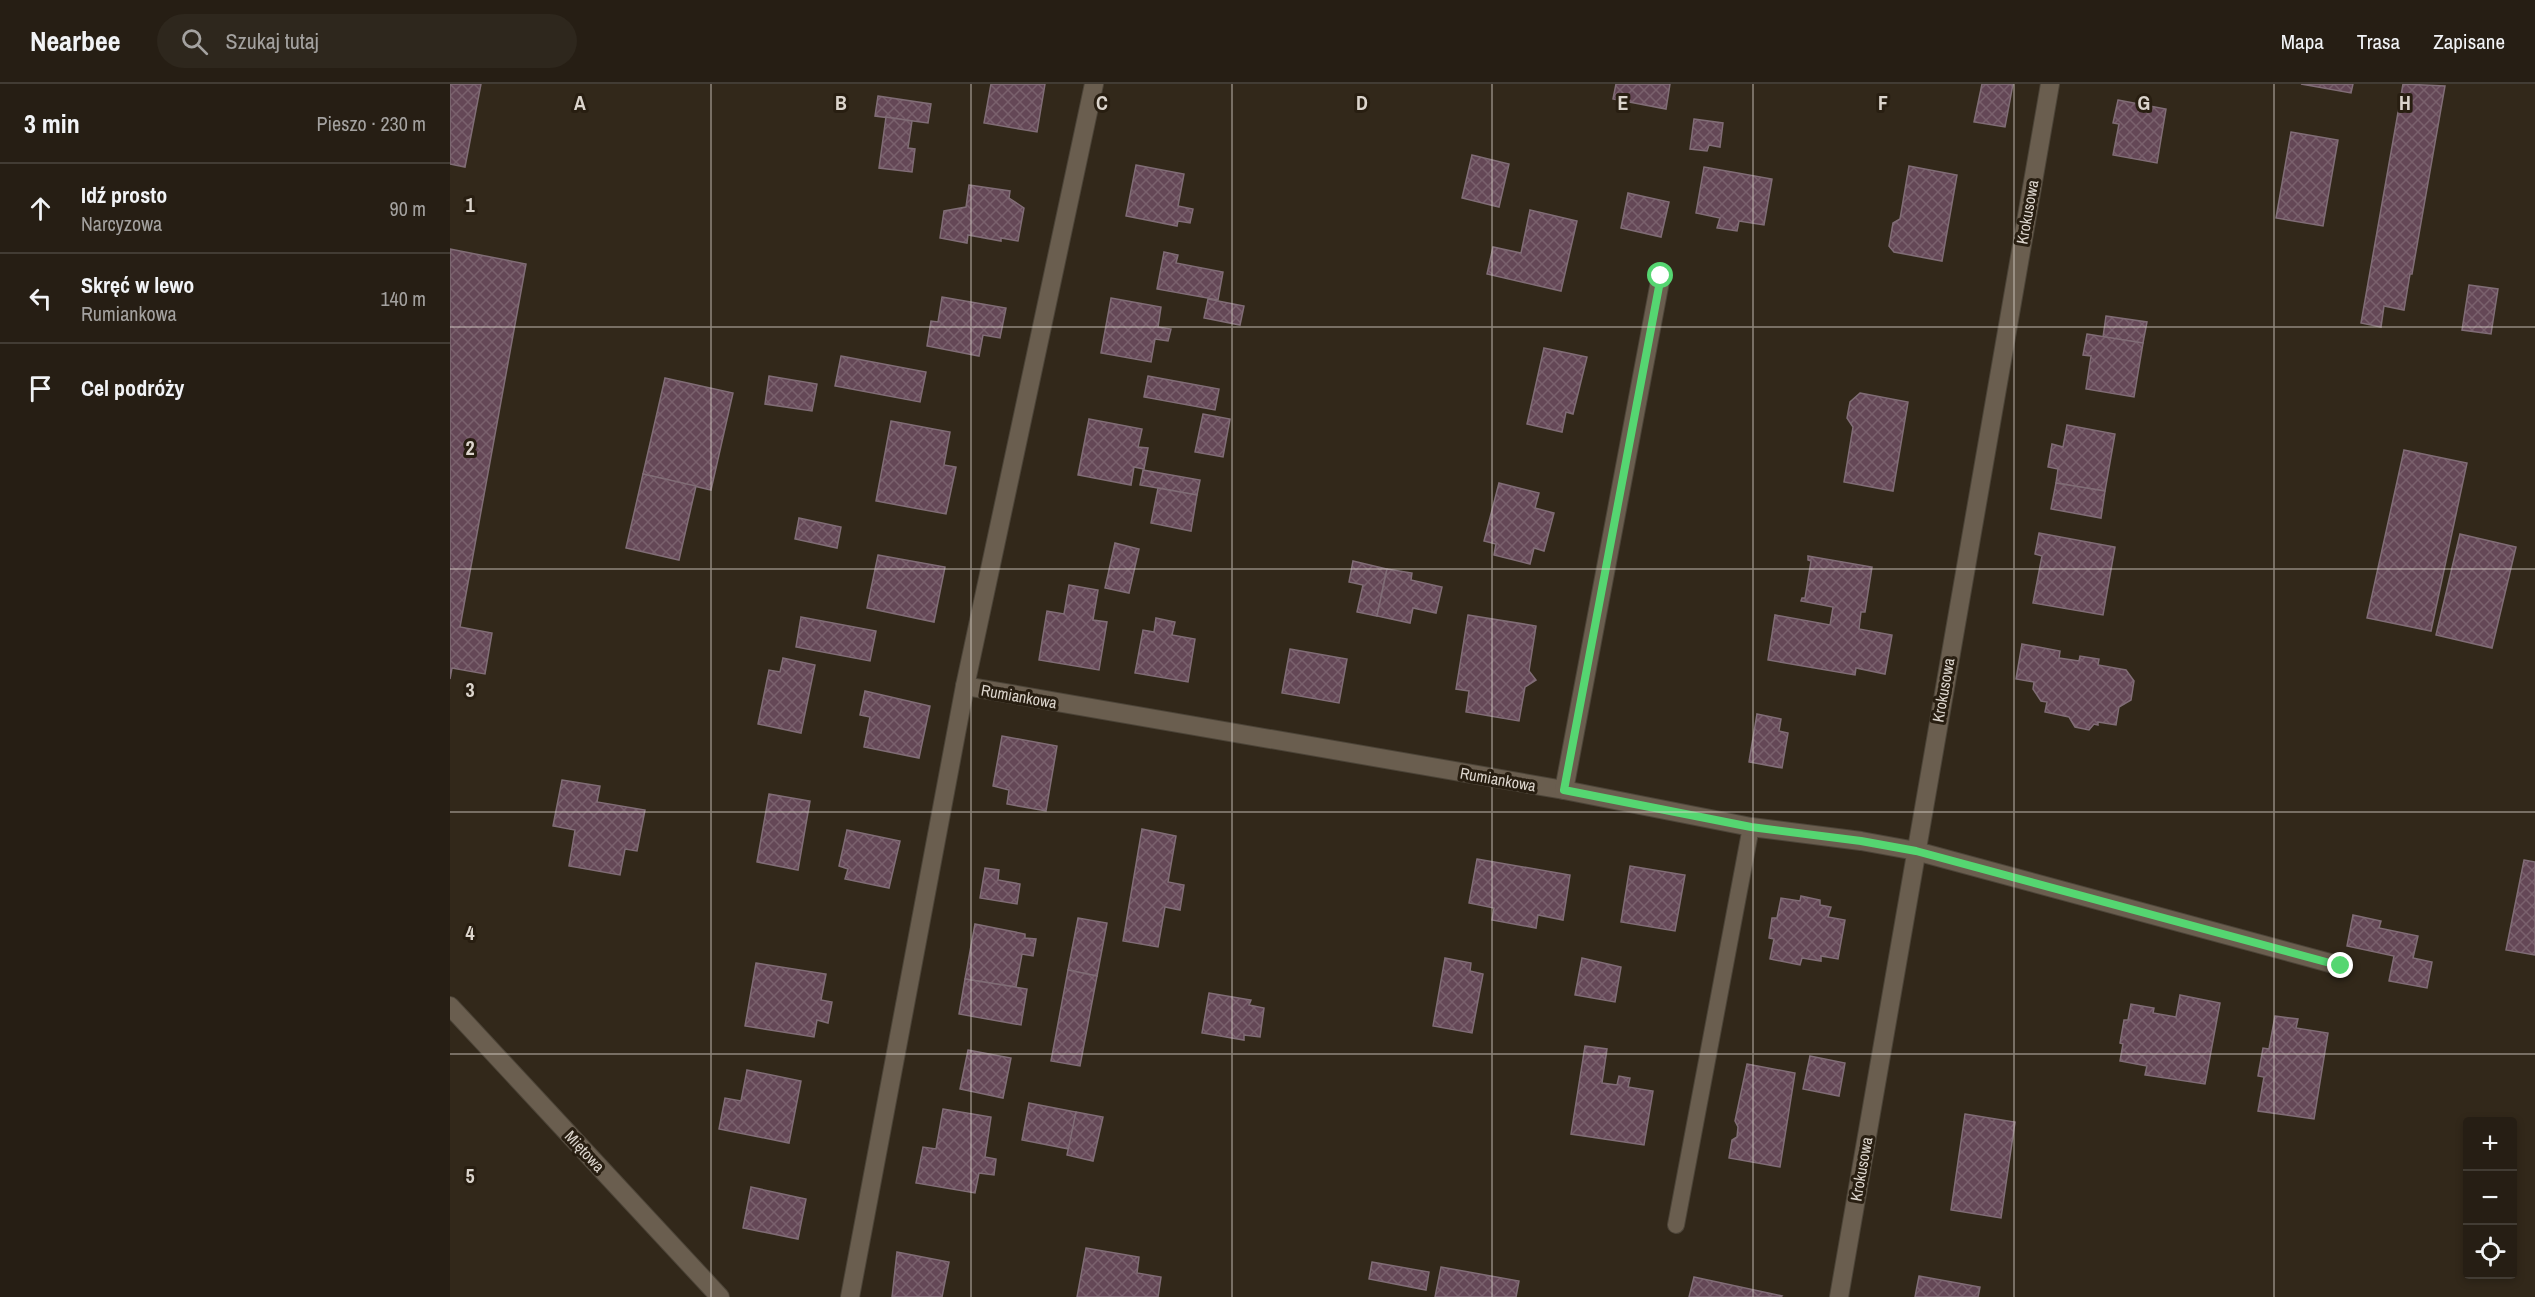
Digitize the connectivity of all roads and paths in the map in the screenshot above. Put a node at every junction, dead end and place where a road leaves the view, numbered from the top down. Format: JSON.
{"nodes":[{"id":1,"x":1094,"y":84,"type":"edge"},
{"id":2,"x":2050,"y":84,"type":"edge"},
{"id":3,"x":1661,"y":276,"type":"dead end"},
{"id":4,"x":965,"y":686,"type":"junction"},
{"id":5,"x":1564,"y":790,"type":"junction"},
{"id":6,"x":1751,"y":827,"type":"junction"},
{"id":7,"x":1916,"y":851,"type":"junction"},
{"id":8,"x":2341,"y":966,"type":"dead end"},
{"id":9,"x":450,"y":1006,"type":"edge"},
{"id":10,"x":1676,"y":1225,"type":"dead end"},
{"id":11,"x":720,"y":1297,"type":"edge"},
{"id":12,"x":850,"y":1297,"type":"edge"},
{"id":13,"x":1839,"y":1297,"type":"edge"}],
"edges":[{"from":1,"to":4,"type":"street"},
{"from":2,"to":7,"type":"street","name":"Krokusowa"},
{"from":3,"to":5,"type":"street"},
{"from":4,"to":5,"type":"street","name":"Rumiankowa"},
{"from":4,"to":12,"type":"street"},
{"from":5,"to":6,"type":"street","name":"Rumiankowa"},
{"from":6,"to":7,"type":"street","name":"Rumiankowa"},
{"from":6,"to":10,"type":"lane"},
{"from":7,"to":8,"type":"street","name":"Rumiankowa"},
{"from":7,"to":13,"type":"street","name":"Krokusowa"},
{"from":9,"to":11,"type":"street","name":"Miętowa"}]}
